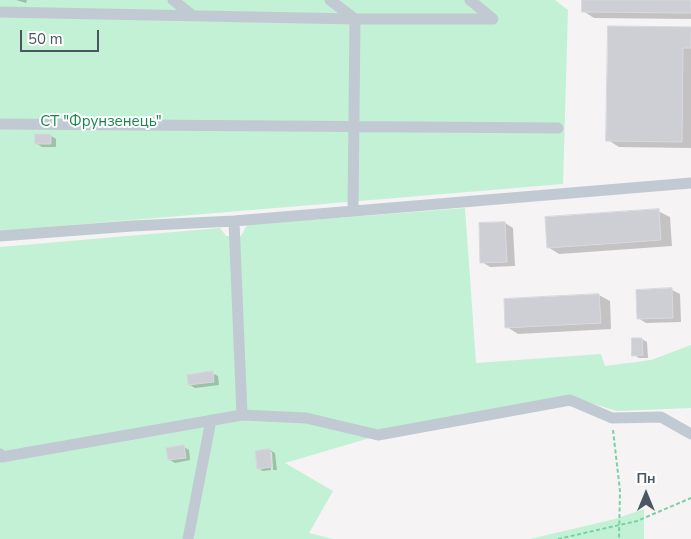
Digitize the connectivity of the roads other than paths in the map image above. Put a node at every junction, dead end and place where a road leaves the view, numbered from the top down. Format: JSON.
{"nodes":[{"id":1,"x":174,"y":0,"type":"edge"},
{"id":2,"x":330,"y":0,"type":"edge"},
{"id":3,"x":470,"y":0,"type":"edge"},
{"id":4,"x":0,"y":12,"type":"edge"},
{"id":5,"x":192,"y":15,"type":"junction"},
{"id":6,"x":355,"y":18,"type":"junction"},
{"id":7,"x":0,"y":124,"type":"edge"},
{"id":8,"x":354,"y":126,"type":"junction"},
{"id":9,"x":558,"y":128,"type":"dead end"},
{"id":10,"x":691,"y":183,"type":"edge"},
{"id":11,"x":353,"y":212,"type":"junction"},
{"id":12,"x":234,"y":221,"type":"junction"},
{"id":13,"x":0,"y":236,"type":"edge"},
{"id":14,"x":242,"y":415,"type":"junction"},
{"id":15,"x":211,"y":420,"type":"junction"},
{"id":16,"x":691,"y":434,"type":"edge"},
{"id":17,"x":1,"y":456,"type":"edge"},
{"id":18,"x":188,"y":539,"type":"edge"}],
"edges":[{"from":1,"to":5,"type":"street"},
{"from":2,"to":6,"type":"street"},
{"from":3,"to":6,"type":"street"},
{"from":4,"to":5,"type":"street"},
{"from":5,"to":6,"type":"street"},
{"from":6,"to":8,"type":"street"},
{"from":7,"to":8,"type":"street"},
{"from":8,"to":9,"type":"street"},
{"from":8,"to":11,"type":"street"},
{"from":10,"to":11,"type":"street"},
{"from":11,"to":12,"type":"street"},
{"from":12,"to":13,"type":"street"},
{"from":12,"to":14,"type":"street"},
{"from":14,"to":15,"type":"street"},
{"from":14,"to":16,"type":"street"},
{"from":15,"to":17,"type":"street"},
{"from":15,"to":18,"type":"street"}]}
